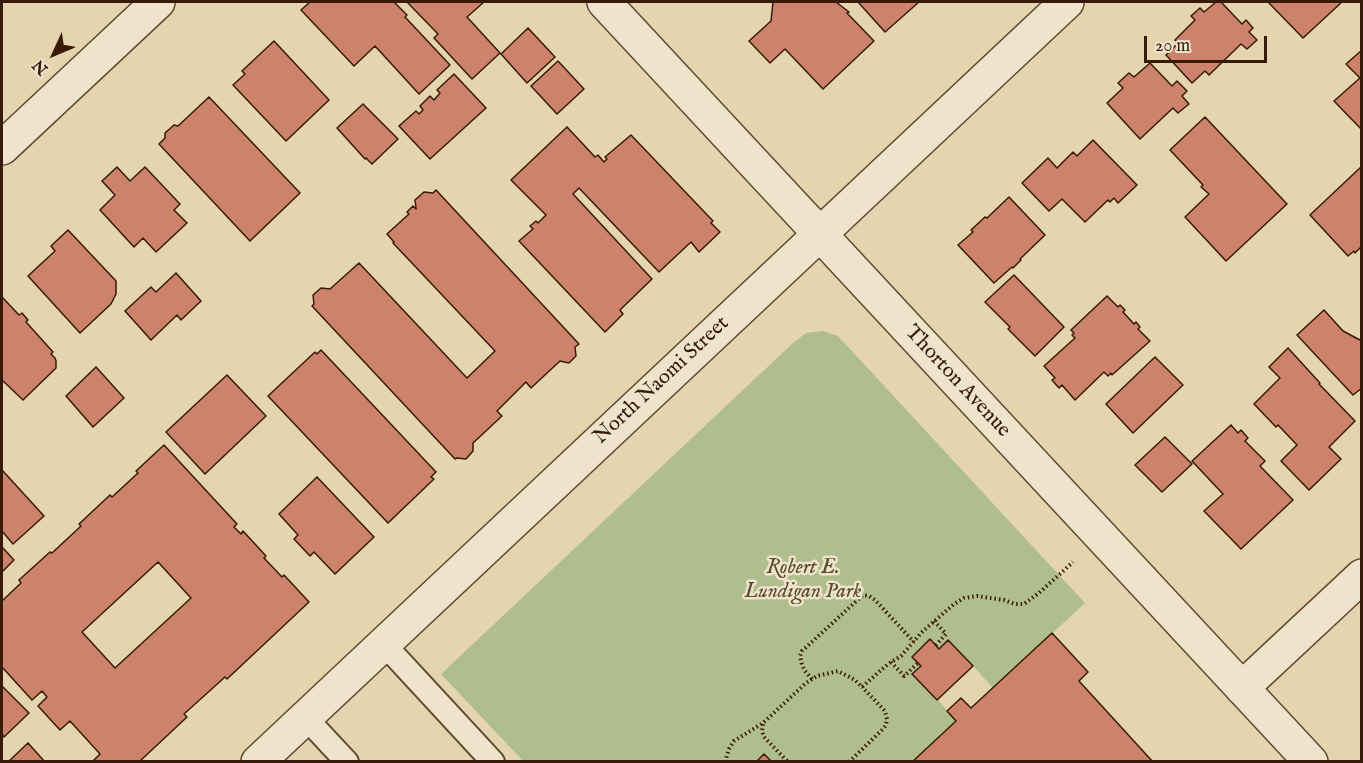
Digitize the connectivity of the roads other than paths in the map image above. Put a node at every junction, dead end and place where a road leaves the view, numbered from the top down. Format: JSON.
{"nodes":[{"id":1,"x":158,"y":2,"type":"edge"},
{"id":2,"x":604,"y":2,"type":"edge"},
{"id":3,"x":1067,"y":2,"type":"edge"},
{"id":4,"x":2,"y":148,"type":"edge"},
{"id":5,"x":820,"y":234,"type":"junction"},
{"id":6,"x":1362,"y":576,"type":"edge"},
{"id":7,"x":383,"y":643,"type":"junction"},
{"id":8,"x":1242,"y":688,"type":"junction"},
{"id":9,"x":305,"y":717,"type":"junction"},
{"id":10,"x":258,"y":762,"type":"edge"},
{"id":11,"x":347,"y":762,"type":"edge"},
{"id":12,"x":493,"y":762,"type":"edge"},
{"id":13,"x":1311,"y":762,"type":"edge"}],
"edges":[{"from":1,"to":4,"type":"street"},
{"from":2,"to":5,"type":"street","name":"Thorton Avenue"},
{"from":3,"to":5,"type":"street","name":"North Naomi Street"},
{"from":5,"to":7,"type":"street","name":"North Naomi Street"},
{"from":5,"to":8,"type":"street","name":"Thorton Avenue"},
{"from":6,"to":8,"type":"street"},
{"from":7,"to":9,"type":"street","name":"North Naomi Street"},
{"from":7,"to":12,"type":"lane"},
{"from":8,"to":13,"type":"street","name":"Thorton Avenue"},
{"from":9,"to":10,"type":"street","name":"North Naomi Street"},
{"from":9,"to":11,"type":"lane"}]}
